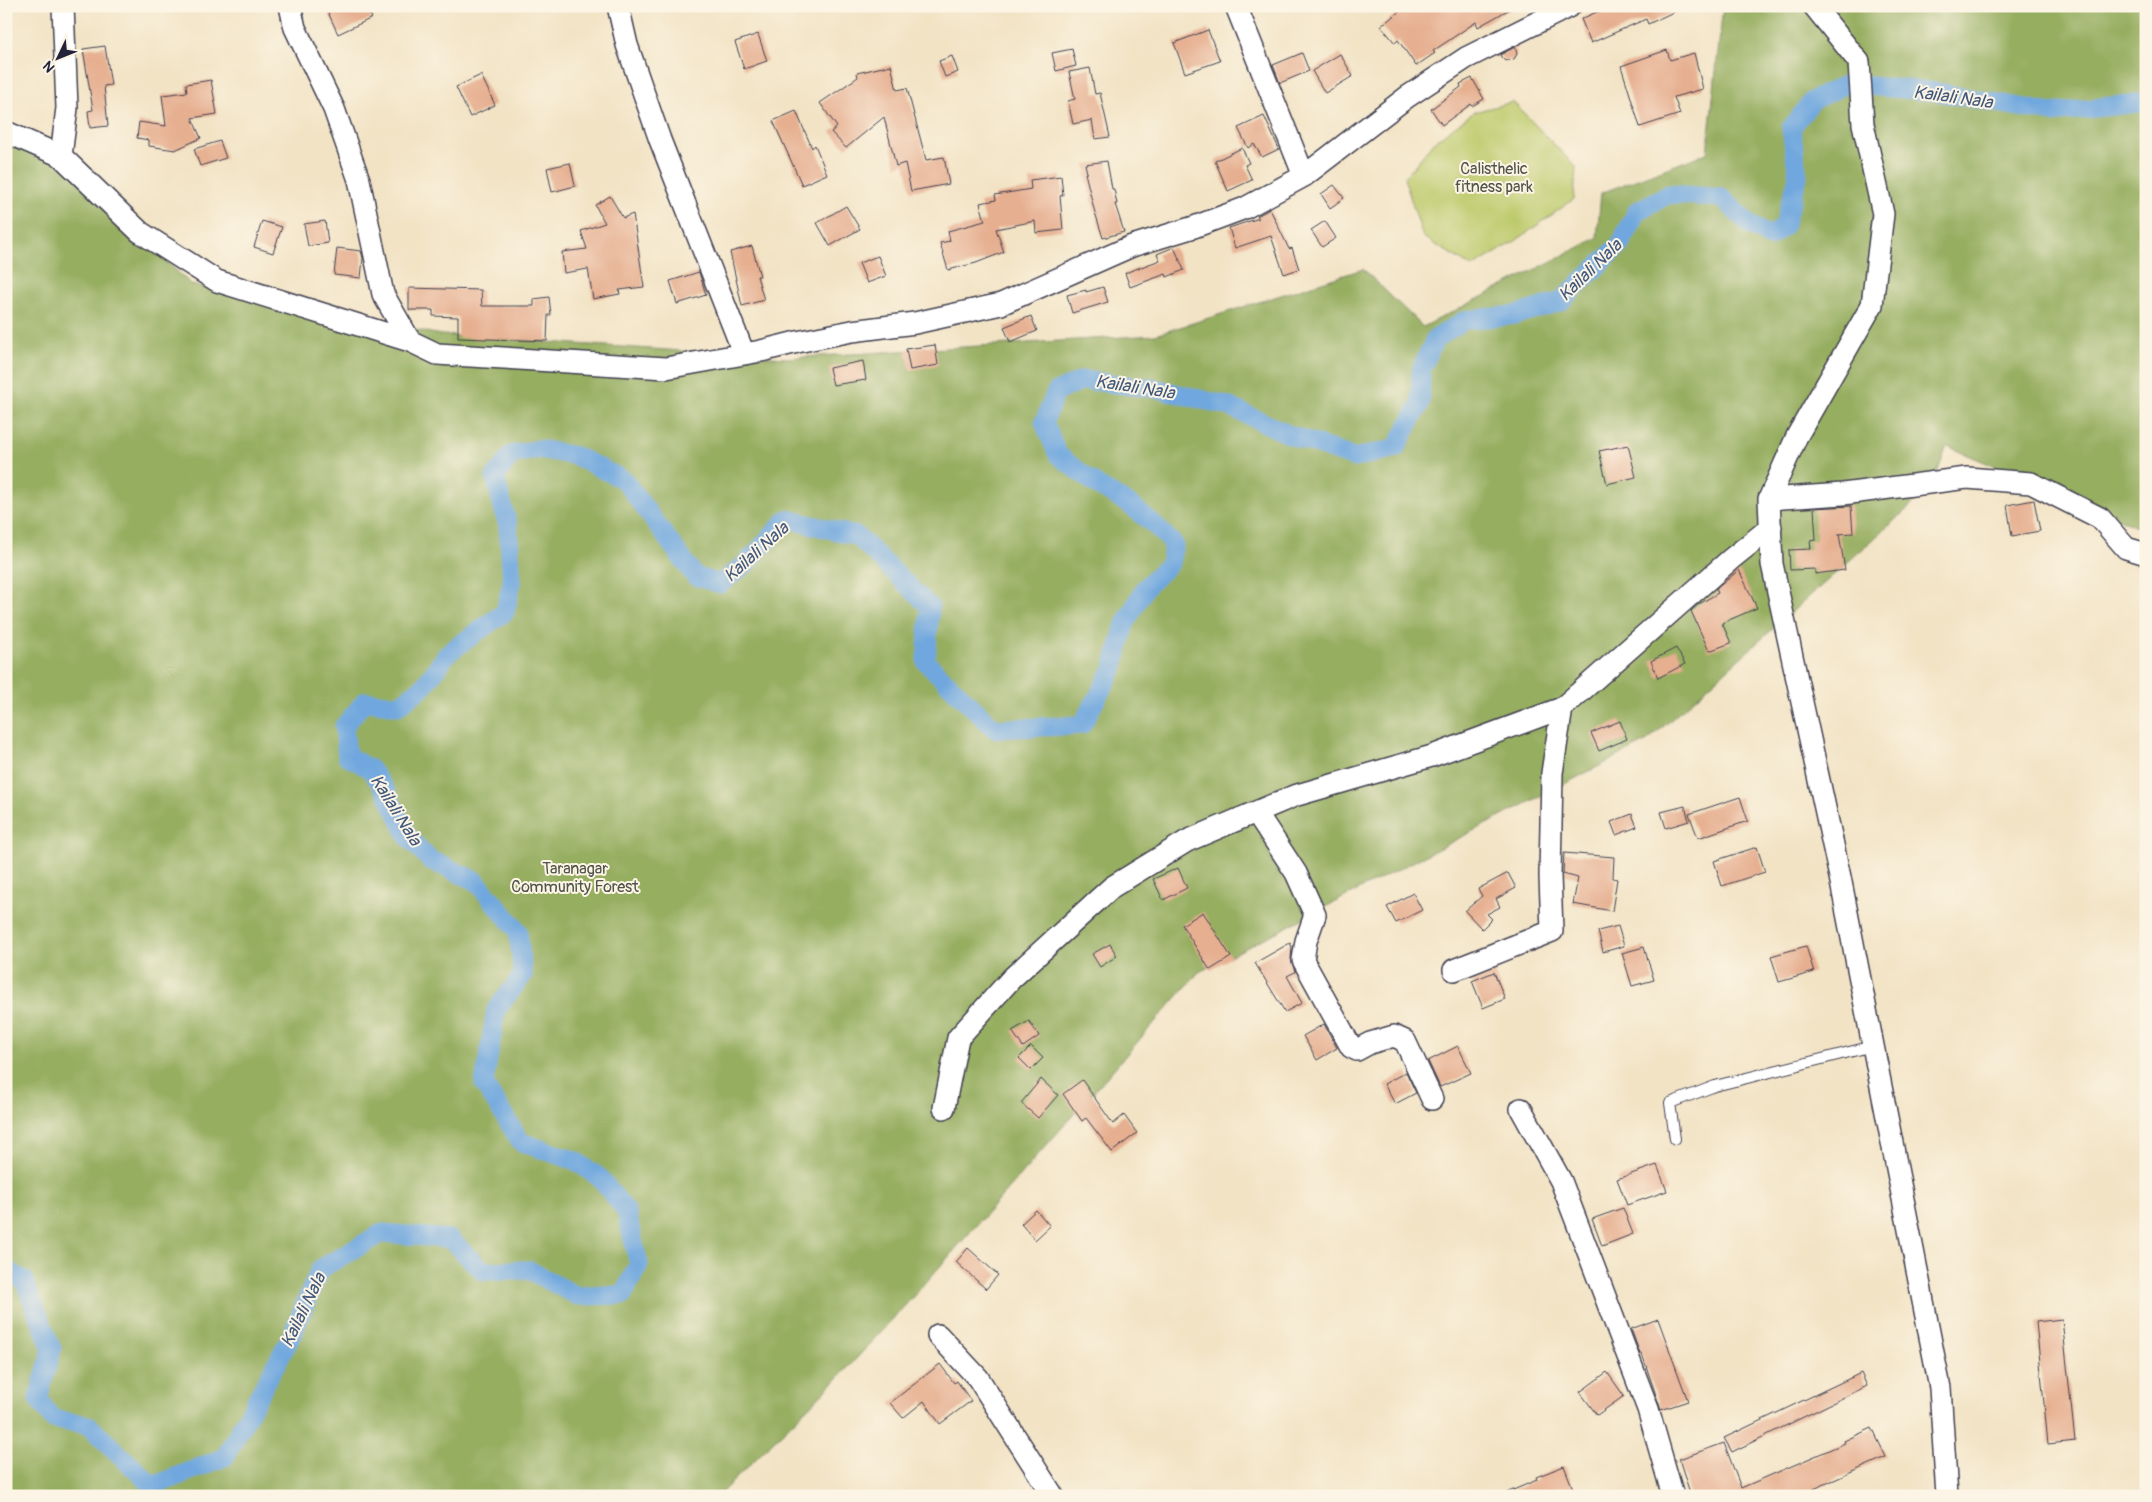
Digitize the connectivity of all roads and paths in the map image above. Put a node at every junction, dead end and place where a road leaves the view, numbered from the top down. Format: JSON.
{"nodes":[{"id":1,"x":63,"y":6,"type":"edge"},
{"id":2,"x":290,"y":6,"type":"edge"},
{"id":3,"x":618,"y":6,"type":"edge"},
{"id":4,"x":1236,"y":6,"type":"edge"},
{"id":5,"x":1570,"y":6,"type":"edge"},
{"id":6,"x":1814,"y":6,"type":"edge"},
{"id":7,"x":6,"y":132,"type":"edge"},
{"id":8,"x":61,"y":156,"type":"junction"},
{"id":9,"x":1304,"y":176,"type":"junction"},
{"id":10,"x":410,"y":341,"type":"junction"},
{"id":11,"x":744,"y":354,"type":"junction"},
{"id":12,"x":1769,"y":499,"type":"junction"},
{"id":13,"x":1771,"y":527,"type":"junction"},
{"id":14,"x":2146,"y":554,"type":"edge"},
{"id":15,"x":1562,"y":708,"type":"junction"},
{"id":16,"x":1256,"y":812,"type":"junction"},
{"id":17,"x":1454,"y":970,"type":"dead end"},
{"id":18,"x":1873,"y":1046,"type":"junction"},
{"id":19,"x":1432,"y":1099,"type":"dead end"},
{"id":20,"x":944,"y":1108,"type":"dead end"},
{"id":21,"x":1521,"y":1110,"type":"dead end"},
{"id":22,"x":1675,"y":1138,"type":"dead end"},
{"id":23,"x":938,"y":1335,"type":"dead end"},
{"id":24,"x":1053,"y":1496,"type":"edge"},
{"id":25,"x":1673,"y":1496,"type":"edge"},
{"id":26,"x":1947,"y":1496,"type":"edge"}],
"edges":[{"from":1,"to":8,"type":"street"},
{"from":2,"to":10,"type":"street"},
{"from":3,"to":11,"type":"street"},
{"from":4,"to":9,"type":"street"},
{"from":5,"to":9,"type":"street"},
{"from":6,"to":12,"type":"street"},
{"from":7,"to":8,"type":"street"},
{"from":8,"to":10,"type":"street"},
{"from":9,"to":11,"type":"street"},
{"from":10,"to":11,"type":"street"},
{"from":12,"to":13,"type":"street"},
{"from":12,"to":14,"type":"street"},
{"from":13,"to":15,"type":"street"},
{"from":13,"to":18,"type":"street"},
{"from":15,"to":16,"type":"street"},
{"from":15,"to":17,"type":"street"},
{"from":16,"to":19,"type":"street"},
{"from":16,"to":20,"type":"street"},
{"from":18,"to":22,"type":"lane"},
{"from":18,"to":26,"type":"street"},
{"from":21,"to":25,"type":"street"},
{"from":23,"to":24,"type":"street"}]}
